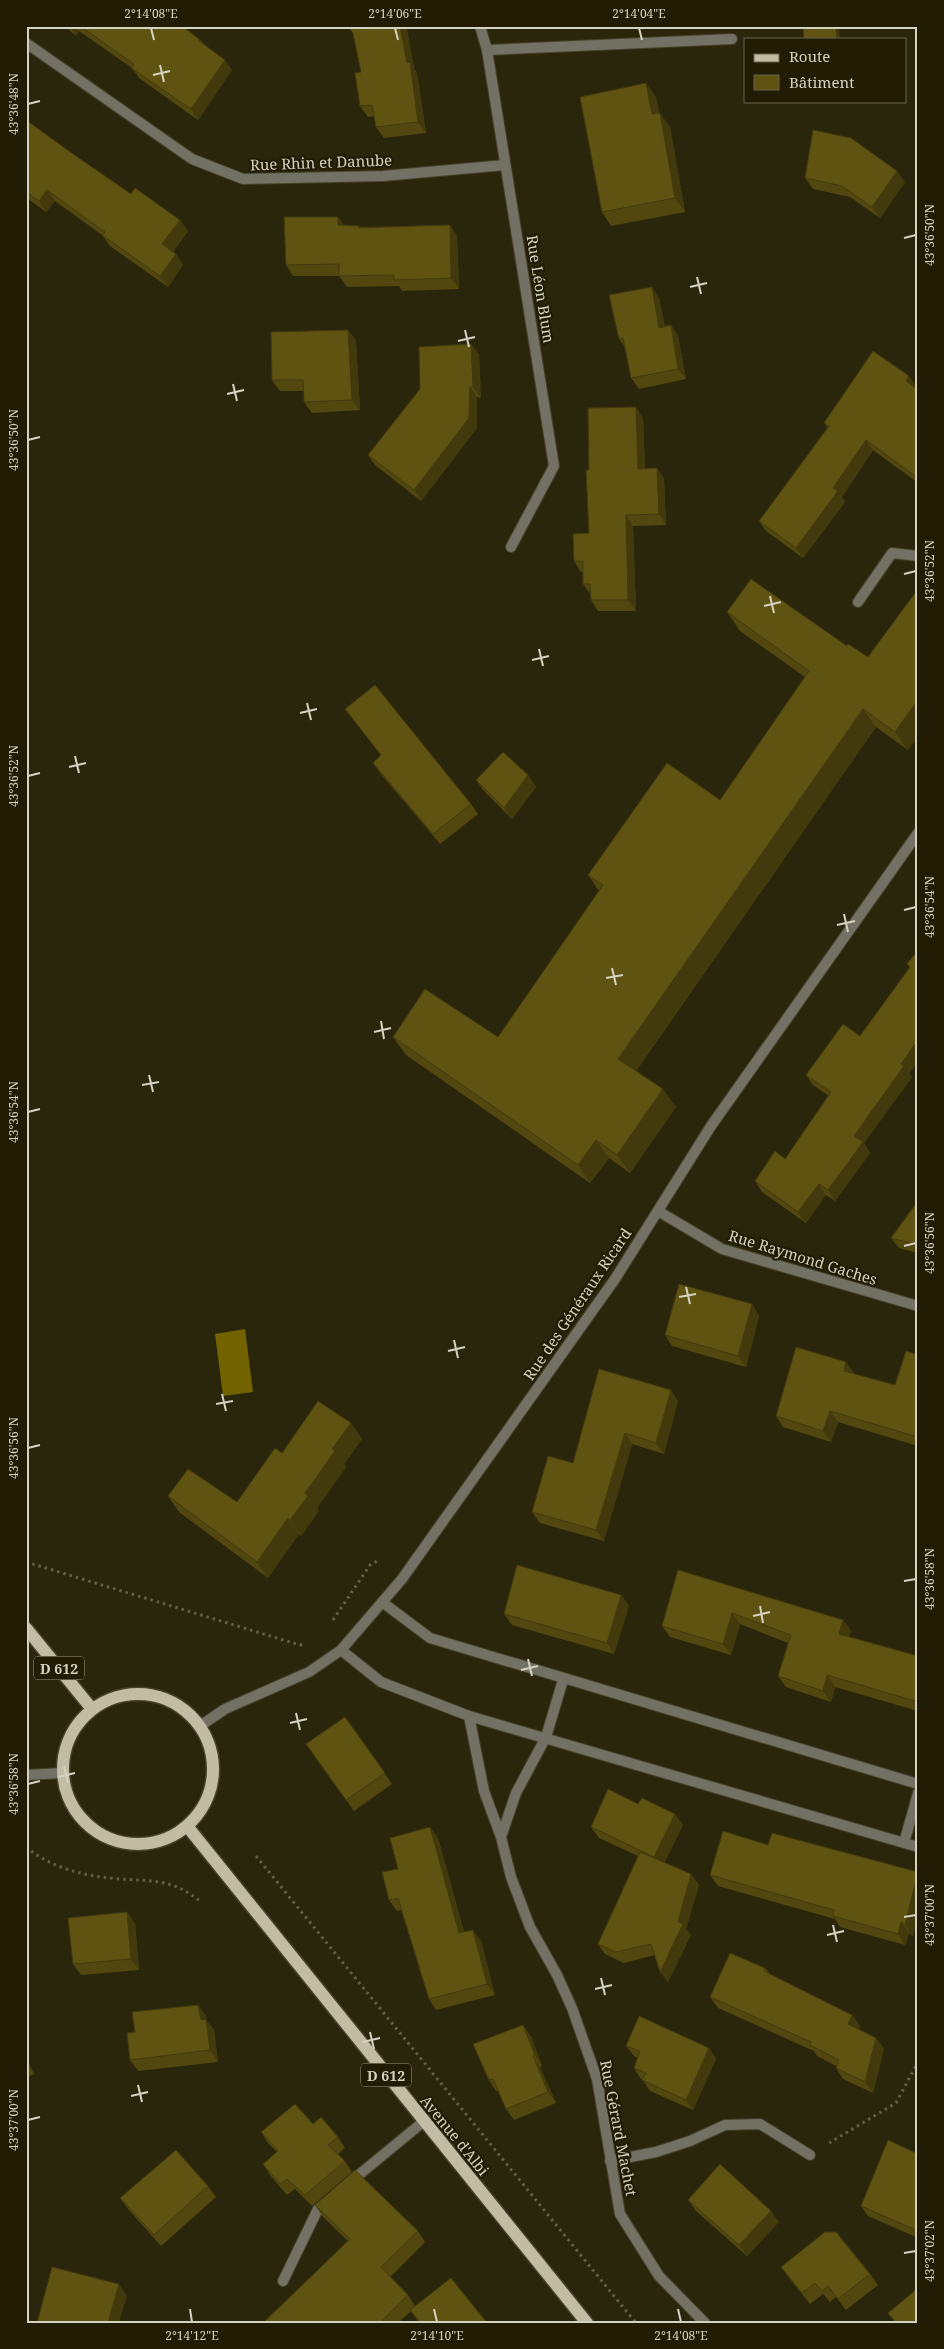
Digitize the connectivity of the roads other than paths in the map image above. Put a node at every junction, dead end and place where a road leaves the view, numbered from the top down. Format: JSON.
{"nodes":[{"id":1,"x":480,"y":26,"type":"edge"},
{"id":2,"x":732,"y":39,"type":"dead end"},
{"id":3,"x":26,"y":43,"type":"edge"},
{"id":4,"x":487,"y":50,"type":"junction"},
{"id":5,"x":506,"y":165,"type":"junction"},
{"id":6,"x":511,"y":547,"type":"dead end"},
{"id":7,"x":918,"y":556,"type":"edge"},
{"id":8,"x":858,"y":602,"type":"dead end"},
{"id":9,"x":918,"y":833,"type":"edge"},
{"id":10,"x":658,"y":1212,"type":"junction"},
{"id":11,"x":918,"y":1306,"type":"edge"},
{"id":12,"x":382,"y":1602,"type":"junction"},
{"id":13,"x":26,"y":1628,"type":"edge"},
{"id":14,"x":341,"y":1650,"type":"junction"},
{"id":15,"x":563,"y":1680,"type":"junction"},
{"id":16,"x":92,"y":1709,"type":"junction"},
{"id":17,"x":469,"y":1716,"type":"junction"},
{"id":18,"x":200,"y":1726,"type":"junction"},
{"id":19,"x":546,"y":1737,"type":"junction"},
{"id":20,"x":62,"y":1773,"type":"junction"},
{"id":21,"x":26,"y":1775,"type":"edge"},
{"id":22,"x":918,"y":1784,"type":"edge"},
{"id":23,"x":918,"y":1793,"type":"edge"},
{"id":24,"x":186,"y":1826,"type":"junction"},
{"id":25,"x":501,"y":1837,"type":"junction"},
{"id":26,"x":904,"y":1843,"type":"junction"},
{"id":27,"x":918,"y":1847,"type":"edge"},
{"id":28,"x":424,"y":2122,"type":"junction"},
{"id":29,"x":810,"y":2155,"type":"road end"},
{"id":30,"x":610,"y":2161,"type":"junction"},
{"id":31,"x":283,"y":2281,"type":"dead end"},
{"id":32,"x":587,"y":2323,"type":"edge"},
{"id":33,"x":705,"y":2323,"type":"edge"}],
"edges":[{"from":1,"to":4,"type":"street","name":"Rue Léon Blum"},
{"from":2,"to":4,"type":"street"},
{"from":3,"to":5,"type":"street","name":"Rue Rhin et Danube"},
{"from":4,"to":5,"type":"street","name":"Rue Léon Blum"},
{"from":5,"to":6,"type":"street","name":"Rue Léon Blum"},
{"from":7,"to":8,"type":"street"},
{"from":9,"to":10,"type":"street","name":"Rue des Généraux Ricard"},
{"from":10,"to":11,"type":"street","name":"Rue Raymond Gaches"},
{"from":10,"to":12,"type":"street","name":"Rue des Généraux Ricard"},
{"from":12,"to":14,"type":"street","name":"Rue des Généraux Ricard"},
{"from":12,"to":15,"type":"street"},
{"from":13,"to":16,"type":"main road","number":"D 612"},
{"from":14,"to":17,"type":"street"},
{"from":14,"to":18,"type":"street","name":"Rue des Généraux Ricard"},
{"from":15,"to":19,"type":"street"},
{"from":15,"to":22,"type":"street"},
{"from":16,"to":18,"type":"main road"},
{"from":16,"to":20,"type":"main road"},
{"from":17,"to":19,"type":"street"},
{"from":17,"to":25,"type":"street","name":"Rue Gérard Machet"},
{"from":18,"to":24,"type":"main road"},
{"from":19,"to":25,"type":"street"},
{"from":19,"to":26,"type":"street"},
{"from":20,"to":21,"type":"street"},
{"from":20,"to":24,"type":"main road"},
{"from":23,"to":26,"type":"street"},
{"from":24,"to":28,"type":"main road","name":"Avenue d'Albi","number":"D 612"},
{"from":25,"to":30,"type":"street","name":"Rue Gérard Machet"},
{"from":26,"to":27,"type":"street"},
{"from":28,"to":31,"type":"street"},
{"from":28,"to":32,"type":"main road","name":"Avenue d'Albi","number":"D 612"},
{"from":29,"to":30,"type":"street"},
{"from":30,"to":33,"type":"street","name":"Rue Gérard Machet"}]}
